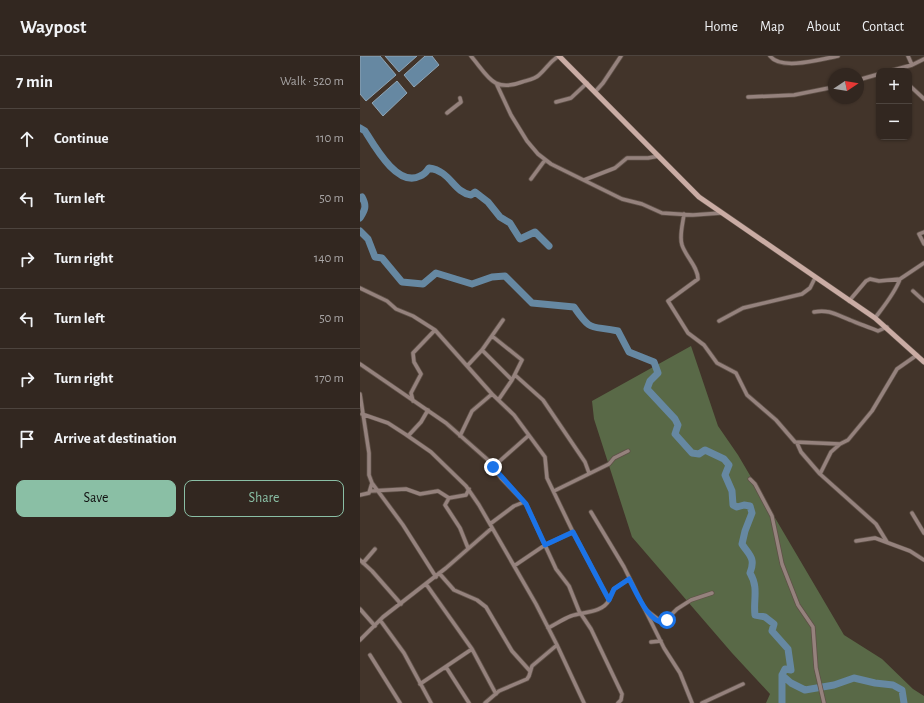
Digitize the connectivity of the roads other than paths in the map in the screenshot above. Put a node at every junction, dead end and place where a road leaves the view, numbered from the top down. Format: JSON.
{"nodes":[{"id":1,"x":471,"y":56,"type":"edge"},
{"id":2,"x":559,"y":56,"type":"edge"},
{"id":3,"x":621,"y":56,"type":"edge"},
{"id":4,"x":770,"y":56,"type":"edge"},
{"id":5,"x":835,"y":56,"type":"edge"},
{"id":6,"x":908,"y":56,"type":"edge"},
{"id":7,"x":924,"y":59,"type":"edge"},
{"id":8,"x":912,"y":65,"type":"junction"},
{"id":9,"x":904,"y":68,"type":"edge"},
{"id":10,"x":876,"y":75,"type":"edge"},
{"id":11,"x":864,"y":78,"type":"edge"},
{"id":12,"x":586,"y":84,"type":"junction"},
{"id":13,"x":497,"y":85,"type":"junction"},
{"id":14,"x":828,"y":88,"type":"edge"},
{"id":15,"x":912,"y":88,"type":"edge"},
{"id":16,"x":595,"y":92,"type":"junction"},
{"id":17,"x":748,"y":97,"type":"dead end"},
{"id":18,"x":460,"y":98,"type":"dead end"},
{"id":19,"x":924,"y":99,"type":"edge"},
{"id":20,"x":556,"y":102,"type":"dead end"},
{"id":21,"x":447,"y":113,"type":"dead end"},
{"id":22,"x":659,"y":156,"type":"junction"},
{"id":23,"x":545,"y":160,"type":"junction"},
{"id":24,"x":531,"y":179,"type":"dead end"},
{"id":25,"x":584,"y":180,"type":"junction"},
{"id":26,"x":722,"y":213,"type":"junction"},
{"id":27,"x":684,"y":214,"type":"junction"},
{"id":28,"x":924,"y":232,"type":"edge"},
{"id":29,"x":924,"y":244,"type":"edge"},
{"id":30,"x":924,"y":262,"type":"edge"},
{"id":31,"x":815,"y":278,"type":"junction"},
{"id":32,"x":900,"y":278,"type":"junction"},
{"id":33,"x":360,"y":288,"type":"edge"},
{"id":34,"x":913,"y":291,"type":"dead end"},
{"id":35,"x":849,"y":301,"type":"junction"},
{"id":36,"x":924,"y":301,"type":"edge"},
{"id":37,"x":814,"y":312,"type":"dead end"},
{"id":38,"x":875,"y":318,"type":"junction"},
{"id":39,"x":503,"y":320,"type":"dead end"},
{"id":40,"x":719,"y":320,"type":"dead end"},
{"id":41,"x":887,"y":327,"type":"junction"},
{"id":42,"x":435,"y":330,"type":"junction"},
{"id":43,"x":492,"y":336,"type":"junction"},
{"id":44,"x":482,"y":350,"type":"junction"},
{"id":45,"x":916,"y":355,"type":"junction"},
{"id":46,"x":924,"y":362,"type":"edge"},
{"id":47,"x":360,"y":364,"type":"edge"},
{"id":48,"x":468,"y":366,"type":"junction"},
{"id":49,"x":515,"y":375,"type":"junction"},
{"id":50,"x":512,"y":380,"type":"junction"},
{"id":51,"x":360,"y":394,"type":"edge"},
{"id":52,"x":492,"y":394,"type":"junction"},
{"id":53,"x":499,"y":399,"type":"junction"},
{"id":54,"x":413,"y":401,"type":"junction"},
{"id":55,"x":428,"y":410,"type":"junction"},
{"id":56,"x":362,"y":414,"type":"junction"},
{"id":57,"x":408,"y":436,"type":"junction"},
{"id":58,"x":460,"y":436,"type":"junction"},
{"id":59,"x":528,"y":436,"type":"junction"},
{"id":60,"x":797,"y":443,"type":"junction"},
{"id":61,"x":840,"y":444,"type":"junction"},
{"id":62,"x":628,"y":451,"type":"dead end"},
{"id":63,"x":493,"y":467,"type":"junction"},
{"id":64,"x":589,"y":473,"type":"junction"},
{"id":65,"x":820,"y":474,"type":"junction"},
{"id":66,"x":750,"y":479,"type":"dead end"},
{"id":67,"x":372,"y":483,"type":"junction"},
{"id":68,"x":468,"y":489,"type":"junction"},
{"id":69,"x":370,"y":491,"type":"junction"},
{"id":70,"x":378,"y":491,"type":"junction"},
{"id":71,"x":554,"y":491,"type":"junction"},
{"id":72,"x":360,"y":495,"type":"edge"},
{"id":73,"x":449,"y":498,"type":"junction"},
{"id":74,"x":524,"y":502,"type":"junction"},
{"id":75,"x":591,"y":512,"type":"dead end"},
{"id":76,"x":912,"y":513,"type":"dead end"},
{"id":77,"x":491,"y":526,"type":"junction"},
{"id":78,"x":573,"y":532,"type":"junction"},
{"id":79,"x":924,"y":533,"type":"edge"},
{"id":80,"x":856,"y":541,"type":"dead end"},
{"id":81,"x":887,"y":542,"type":"junction"},
{"id":82,"x":545,"y":545,"type":"junction"},
{"id":83,"x":468,"y":548,"type":"junction"},
{"id":84,"x":376,"y":550,"type":"dead end"},
{"id":85,"x":924,"y":560,"type":"edge"},
{"id":86,"x":362,"y":561,"type":"edge"},
{"id":87,"x":514,"y":566,"type":"junction"},
{"id":88,"x":439,"y":574,"type":"junction"},
{"id":89,"x":436,"y":576,"type":"junction"},
{"id":90,"x":629,"y":579,"type":"junction"},
{"id":91,"x":426,"y":584,"type":"junction"},
{"id":92,"x":712,"y":594,"type":"dead end"},
{"id":93,"x":609,"y":600,"type":"junction"},
{"id":94,"x":401,"y":604,"type":"junction"},
{"id":95,"x":644,"y":608,"type":"junction"},
{"id":96,"x":360,"y":609,"type":"edge"},
{"id":97,"x":581,"y":615,"type":"junction"},
{"id":98,"x":380,"y":620,"type":"junction"},
{"id":99,"x":375,"y":626,"type":"junction"},
{"id":100,"x":548,"y":628,"type":"junction"},
{"id":101,"x":360,"y":640,"type":"edge"},
{"id":102,"x":661,"y":641,"type":"junction"},
{"id":103,"x":651,"y":642,"type":"dead end"},
{"id":104,"x":557,"y":645,"type":"junction"},
{"id":105,"x":472,"y":649,"type":"junction"},
{"id":106,"x":370,"y":655,"type":"dead end"},
{"id":107,"x":446,"y":667,"type":"junction"},
{"id":108,"x":530,"y":671,"type":"junction"},
{"id":109,"x":420,"y":684,"type":"junction"},
{"id":110,"x":743,"y":684,"type":"dead end"},
{"id":111,"x":496,"y":694,"type":"junction"},
{"id":112,"x":490,"y":701,"type":"edge"},
{"id":113,"x":400,"y":703,"type":"edge"},
{"id":114,"x":431,"y":703,"type":"edge"},
{"id":115,"x":469,"y":703,"type":"edge"},
{"id":116,"x":485,"y":703,"type":"edge"},
{"id":117,"x":584,"y":703,"type":"edge"},
{"id":118,"x":618,"y":703,"type":"edge"},
{"id":119,"x":692,"y":703,"type":"edge"},
{"id":120,"x":702,"y":703,"type":"edge"},
{"id":121,"x":824,"y":703,"type":"edge"}],
"edges":[{"from":1,"to":13,"type":"street"},
{"from":2,"to":12,"type":"main road"},
{"from":2,"to":13,"type":"street"},
{"from":3,"to":16,"type":"street"},
{"from":4,"to":5,"type":"street"},
{"from":6,"to":8,"type":"street"},
{"from":7,"to":8,"type":"street"},
{"from":8,"to":9,"type":"street"},
{"from":10,"to":11,"type":"street"},
{"from":12,"to":16,"type":"main road"},
{"from":12,"to":20,"type":"street"},
{"from":13,"to":23,"type":"street"},
{"from":14,"to":17,"type":"street"},
{"from":15,"to":19,"type":"street"},
{"from":16,"to":22,"type":"main road"},
{"from":18,"to":21,"type":"street"},
{"from":22,"to":25,"type":"street"},
{"from":22,"to":26,"type":"main road"},
{"from":23,"to":24,"type":"street"},
{"from":23,"to":25,"type":"street"},
{"from":25,"to":27,"type":"street"},
{"from":26,"to":27,"type":"street"},
{"from":26,"to":31,"type":"main road"},
{"from":27,"to":60,"type":"street"},
{"from":28,"to":29,"type":"street"},
{"from":30,"to":32,"type":"street"},
{"from":31,"to":35,"type":"main road"},
{"from":31,"to":40,"type":"street"},
{"from":32,"to":35,"type":"street"},
{"from":32,"to":38,"type":"street"},
{"from":33,"to":42,"type":"street"},
{"from":34,"to":36,"type":"street"},
{"from":35,"to":38,"type":"main road"},
{"from":37,"to":41,"type":"street"},
{"from":38,"to":41,"type":"main road"},
{"from":39,"to":43,"type":"street"},
{"from":41,"to":45,"type":"main road"},
{"from":42,"to":48,"type":"street"},
{"from":42,"to":54,"type":"street"},
{"from":43,"to":44,"type":"street"},
{"from":43,"to":49,"type":"street"},
{"from":44,"to":48,"type":"street"},
{"from":44,"to":50,"type":"street"},
{"from":45,"to":46,"type":"main road"},
{"from":45,"to":61,"type":"street"},
{"from":47,"to":54,"type":"street"},
{"from":48,"to":52,"type":"street"},
{"from":49,"to":50,"type":"street"},
{"from":49,"to":64,"type":"street"},
{"from":50,"to":53,"type":"street"},
{"from":51,"to":56,"type":"street"},
{"from":52,"to":53,"type":"street"},
{"from":52,"to":58,"type":"street"},
{"from":53,"to":59,"type":"street"},
{"from":54,"to":55,"type":"street"},
{"from":55,"to":57,"type":"street"},
{"from":55,"to":58,"type":"street"},
{"from":56,"to":57,"type":"street"},
{"from":56,"to":67,"type":"street"},
{"from":57,"to":68,"type":"street"},
{"from":58,"to":63,"type":"street"},
{"from":59,"to":63,"type":"street"},
{"from":59,"to":71,"type":"street"},
{"from":60,"to":61,"type":"street"},
{"from":60,"to":65,"type":"street"},
{"from":61,"to":65,"type":"street"},
{"from":62,"to":64,"type":"street"},
{"from":63,"to":74,"type":"street"},
{"from":64,"to":71,"type":"street"},
{"from":65,"to":81,"type":"street"},
{"from":66,"to":121,"type":"street"},
{"from":67,"to":69,"type":"street"},
{"from":67,"to":70,"type":"street"},
{"from":68,"to":73,"type":"street"},
{"from":68,"to":77,"type":"street"},
{"from":69,"to":70,"type":"street"},
{"from":69,"to":72,"type":"street"},
{"from":70,"to":73,"type":"street"},
{"from":70,"to":89,"type":"street"},
{"from":71,"to":78,"type":"street"},
{"from":73,"to":83,"type":"street"},
{"from":74,"to":77,"type":"street"},
{"from":74,"to":82,"type":"street"},
{"from":75,"to":90,"type":"street"},
{"from":76,"to":79,"type":"street"},
{"from":77,"to":83,"type":"street"},
{"from":77,"to":87,"type":"street"},
{"from":78,"to":82,"type":"street"},
{"from":78,"to":93,"type":"street"},
{"from":80,"to":81,"type":"street"},
{"from":81,"to":85,"type":"street"},
{"from":82,"to":87,"type":"street"},
{"from":82,"to":97,"type":"street"},
{"from":83,"to":88,"type":"street"},
{"from":84,"to":86,"type":"street"},
{"from":86,"to":94,"type":"street"},
{"from":87,"to":100,"type":"street"},
{"from":88,"to":89,"type":"street"},
{"from":88,"to":108,"type":"street"},
{"from":89,"to":91,"type":"street"},
{"from":90,"to":93,"type":"street"},
{"from":90,"to":95,"type":"street"},
{"from":91,"to":94,"type":"street"},
{"from":91,"to":105,"type":"street"},
{"from":92,"to":95,"type":"street"},
{"from":93,"to":97,"type":"street"},
{"from":94,"to":98,"type":"street"},
{"from":95,"to":102,"type":"street"},
{"from":96,"to":99,"type":"street"},
{"from":97,"to":100,"type":"street"},
{"from":97,"to":118,"type":"street"},
{"from":98,"to":99,"type":"street"},
{"from":98,"to":109,"type":"street"},
{"from":99,"to":101,"type":"street"},
{"from":100,"to":104,"type":"street"},
{"from":102,"to":103,"type":"street"},
{"from":102,"to":119,"type":"street"},
{"from":104,"to":108,"type":"street"},
{"from":104,"to":117,"type":"street"},
{"from":105,"to":107,"type":"street"},
{"from":105,"to":111,"type":"street"},
{"from":106,"to":113,"type":"street"},
{"from":107,"to":109,"type":"street"},
{"from":107,"to":115,"type":"street"},
{"from":108,"to":111,"type":"street"},
{"from":109,"to":114,"type":"street"},
{"from":110,"to":120,"type":"street"},
{"from":111,"to":112,"type":"street"},
{"from":112,"to":116,"type":"street"}]}
